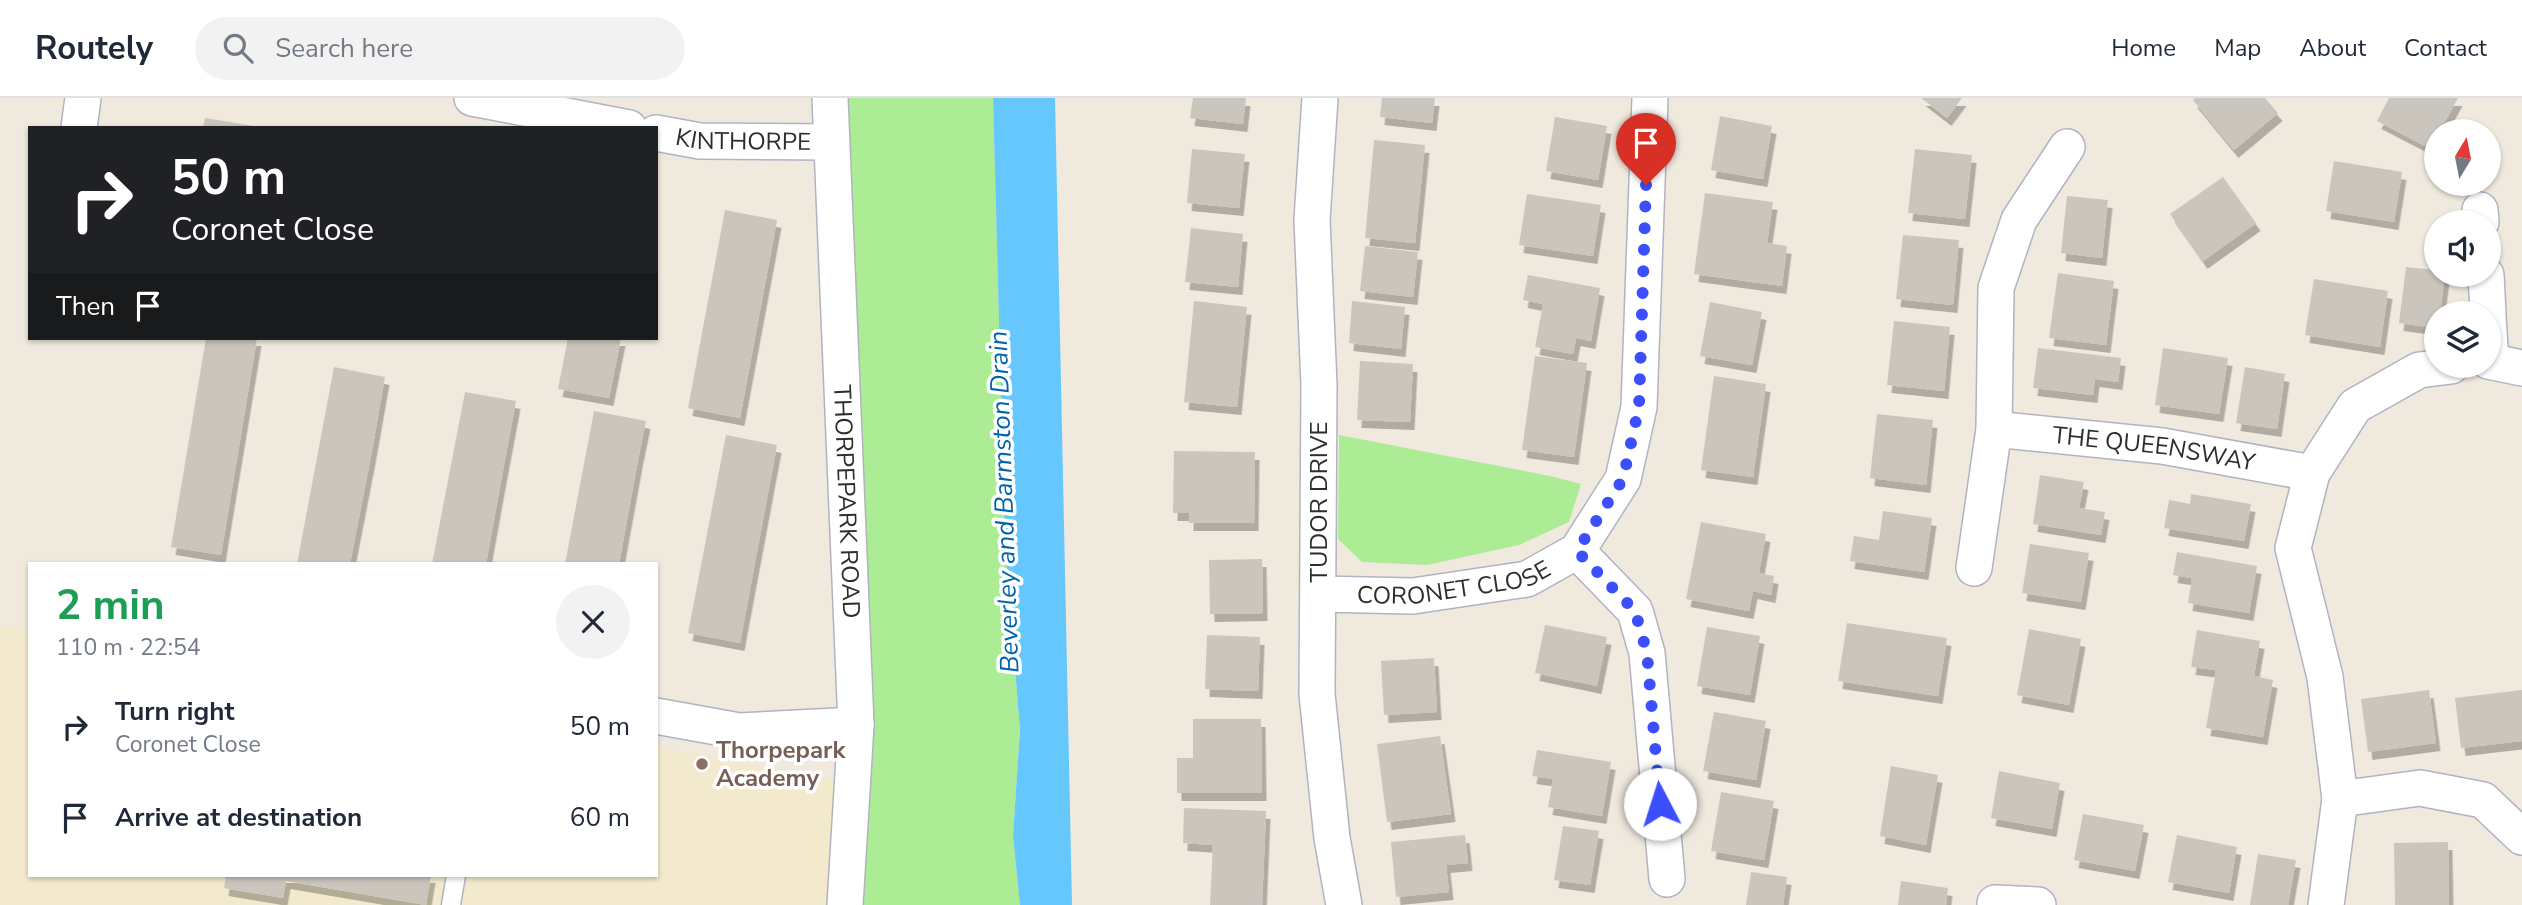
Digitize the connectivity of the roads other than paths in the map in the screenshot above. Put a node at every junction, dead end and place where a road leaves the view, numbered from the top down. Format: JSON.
{"nodes":[{"id":1,"x":83,"y":98,"type":"edge"},
{"id":2,"x":472,"y":98,"type":"edge"},
{"id":3,"x":830,"y":98,"type":"edge"},
{"id":4,"x":1320,"y":98,"type":"edge"},
{"id":5,"x":1650,"y":98,"type":"edge"},
{"id":6,"x":79,"y":126,"type":"edge"},
{"id":7,"x":619,"y":126,"type":"edge"},
{"id":8,"x":658,"y":133,"type":"edge"},
{"id":9,"x":831,"y":142,"type":"junction"},
{"id":10,"x":2067,"y":148,"type":"dead end"},
{"id":11,"x":2424,"y":369,"type":"edge"},
{"id":12,"x":1994,"y":429,"type":"junction"},
{"id":13,"x":2312,"y":473,"type":"junction"},
{"id":14,"x":1577,"y":551,"type":"junction"},
{"id":15,"x":1974,"y":568,"type":"dead end"},
{"id":16,"x":1319,"y":594,"type":"junction"},
{"id":17,"x":658,"y":716,"type":"edge"},
{"id":18,"x":856,"y":725,"type":"junction"},
{"id":19,"x":2340,"y":799,"type":"junction"},
{"id":20,"x":2522,"y":837,"type":"edge"},
{"id":21,"x":456,"y":877,"type":"edge"},
{"id":22,"x":1667,"y":879,"type":"dead end"},
{"id":23,"x":1995,"y":903,"type":"dead end"},
{"id":24,"x":450,"y":905,"type":"edge"},
{"id":25,"x":845,"y":905,"type":"edge"},
{"id":26,"x":1344,"y":905,"type":"edge"},
{"id":27,"x":2038,"y":905,"type":"edge"},
{"id":28,"x":2326,"y":905,"type":"edge"}],
"edges":[{"from":1,"to":6,"type":"street"},
{"from":2,"to":7,"type":"street"},
{"from":3,"to":9,"type":"street","name":"THORPEPARK ROAD"},
{"from":4,"to":16,"type":"street","name":"TUDOR DRIVE"},
{"from":5,"to":14,"type":"street","name":"CORONET CLOSE"},
{"from":8,"to":9,"type":"street","name":"KINTHORPE"},
{"from":9,"to":18,"type":"street","name":"THORPEPARK ROAD"},
{"from":10,"to":12,"type":"street"},
{"from":11,"to":13,"type":"street"},
{"from":12,"to":13,"type":"street","name":"THE QUEENSWAY"},
{"from":12,"to":15,"type":"street"},
{"from":13,"to":19,"type":"street"},
{"from":14,"to":16,"type":"street","name":"CORONET CLOSE"},
{"from":14,"to":22,"type":"street"},
{"from":16,"to":26,"type":"street","name":"TUDOR DRIVE"},
{"from":17,"to":18,"type":"street"},
{"from":18,"to":25,"type":"street","name":"THORPEPARK ROAD"},
{"from":19,"to":20,"type":"street"},
{"from":19,"to":28,"type":"street"},
{"from":21,"to":24,"type":"lane"},
{"from":23,"to":27,"type":"street"}]}
